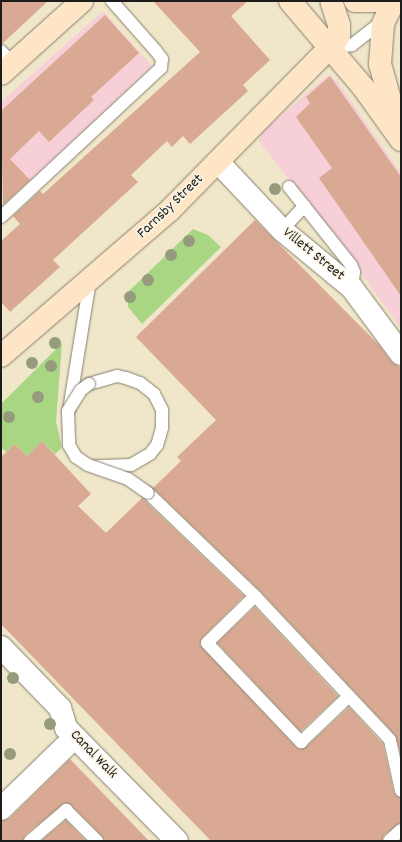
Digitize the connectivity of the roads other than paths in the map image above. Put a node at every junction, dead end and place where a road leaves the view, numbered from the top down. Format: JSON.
{"nodes":[{"id":1,"x":82,"y":1,"type":"edge"},
{"id":2,"x":112,"y":1,"type":"edge"},
{"id":3,"x":290,"y":1,"type":"edge"},
{"id":4,"x":331,"y":1,"type":"edge"},
{"id":5,"x":355,"y":1,"type":"edge"},
{"id":6,"x":394,"y":1,"type":"edge"},
{"id":7,"x":383,"y":11,"type":"edge"},
{"id":8,"x":330,"y":47,"type":"junction"},
{"id":9,"x":5,"y":63,"type":"edge"},
{"id":10,"x":401,"y":135,"type":"edge"},
{"id":11,"x":401,"y":140,"type":"edge"},
{"id":12,"x":218,"y":162,"type":"junction"},
{"id":13,"x":289,"y":187,"type":"dead end"},
{"id":14,"x":304,"y":206,"type":"junction"},
{"id":15,"x":1,"y":216,"type":"edge"},
{"id":16,"x":282,"y":230,"type":"junction"},
{"id":17,"x":90,"y":281,"type":"junction"},
{"id":18,"x":352,"y":288,"type":"junction"},
{"id":19,"x":401,"y":354,"type":"edge"},
{"id":20,"x":1,"y":356,"type":"edge"},
{"id":21,"x":255,"y":596,"type":"junction"},
{"id":22,"x":1,"y":647,"type":"edge"},
{"id":23,"x":349,"y":696,"type":"junction"},
{"id":24,"x":75,"y":737,"type":"junction"},
{"id":25,"x":401,"y":791,"type":"edge"},
{"id":26,"x":1,"y":809,"type":"edge"},
{"id":27,"x":401,"y":830,"type":"edge"},
{"id":28,"x":30,"y":841,"type":"edge"},
{"id":29,"x":97,"y":841,"type":"edge"},
{"id":30,"x":177,"y":841,"type":"edge"},
{"id":31,"x":389,"y":841,"type":"edge"}],
"edges":[{"from":1,"to":9,"type":"street"},
{"from":2,"to":15,"type":"lane"},
{"from":3,"to":8,"type":"street"},
{"from":4,"to":8,"type":"street","name":"Farnsby Street"},
{"from":5,"to":7,"type":"street"},
{"from":6,"to":7,"type":"street"},
{"from":7,"to":8,"type":"lane"},
{"from":7,"to":10,"type":"street"},
{"from":8,"to":11,"type":"street"},
{"from":8,"to":12,"type":"street","name":"Farnsby Street"},
{"from":12,"to":16,"type":"street","name":"Villett Street"},
{"from":12,"to":17,"type":"street","name":"Farnsby Street"},
{"from":13,"to":14,"type":"lane"},
{"from":14,"to":16,"type":"lane"},
{"from":14,"to":18,"type":"lane"},
{"from":16,"to":18,"type":"street","name":"Villett Street"},
{"from":17,"to":20,"type":"street","name":"Farnsby Street"},
{"from":17,"to":21,"type":"lane","bridge":true},
{"from":18,"to":19,"type":"street","name":"Villett Street"},
{"from":21,"to":23,"type":"lane"},
{"from":21,"to":23,"type":"lane"},
{"from":22,"to":24,"type":"street","name":"Canal Walk"},
{"from":23,"to":25,"type":"lane"},
{"from":24,"to":26,"type":"street"},
{"from":24,"to":30,"type":"street","name":"Canal Walk"},
{"from":27,"to":31,"type":"lane"},
{"from":28,"to":29,"type":"lane"}]}
